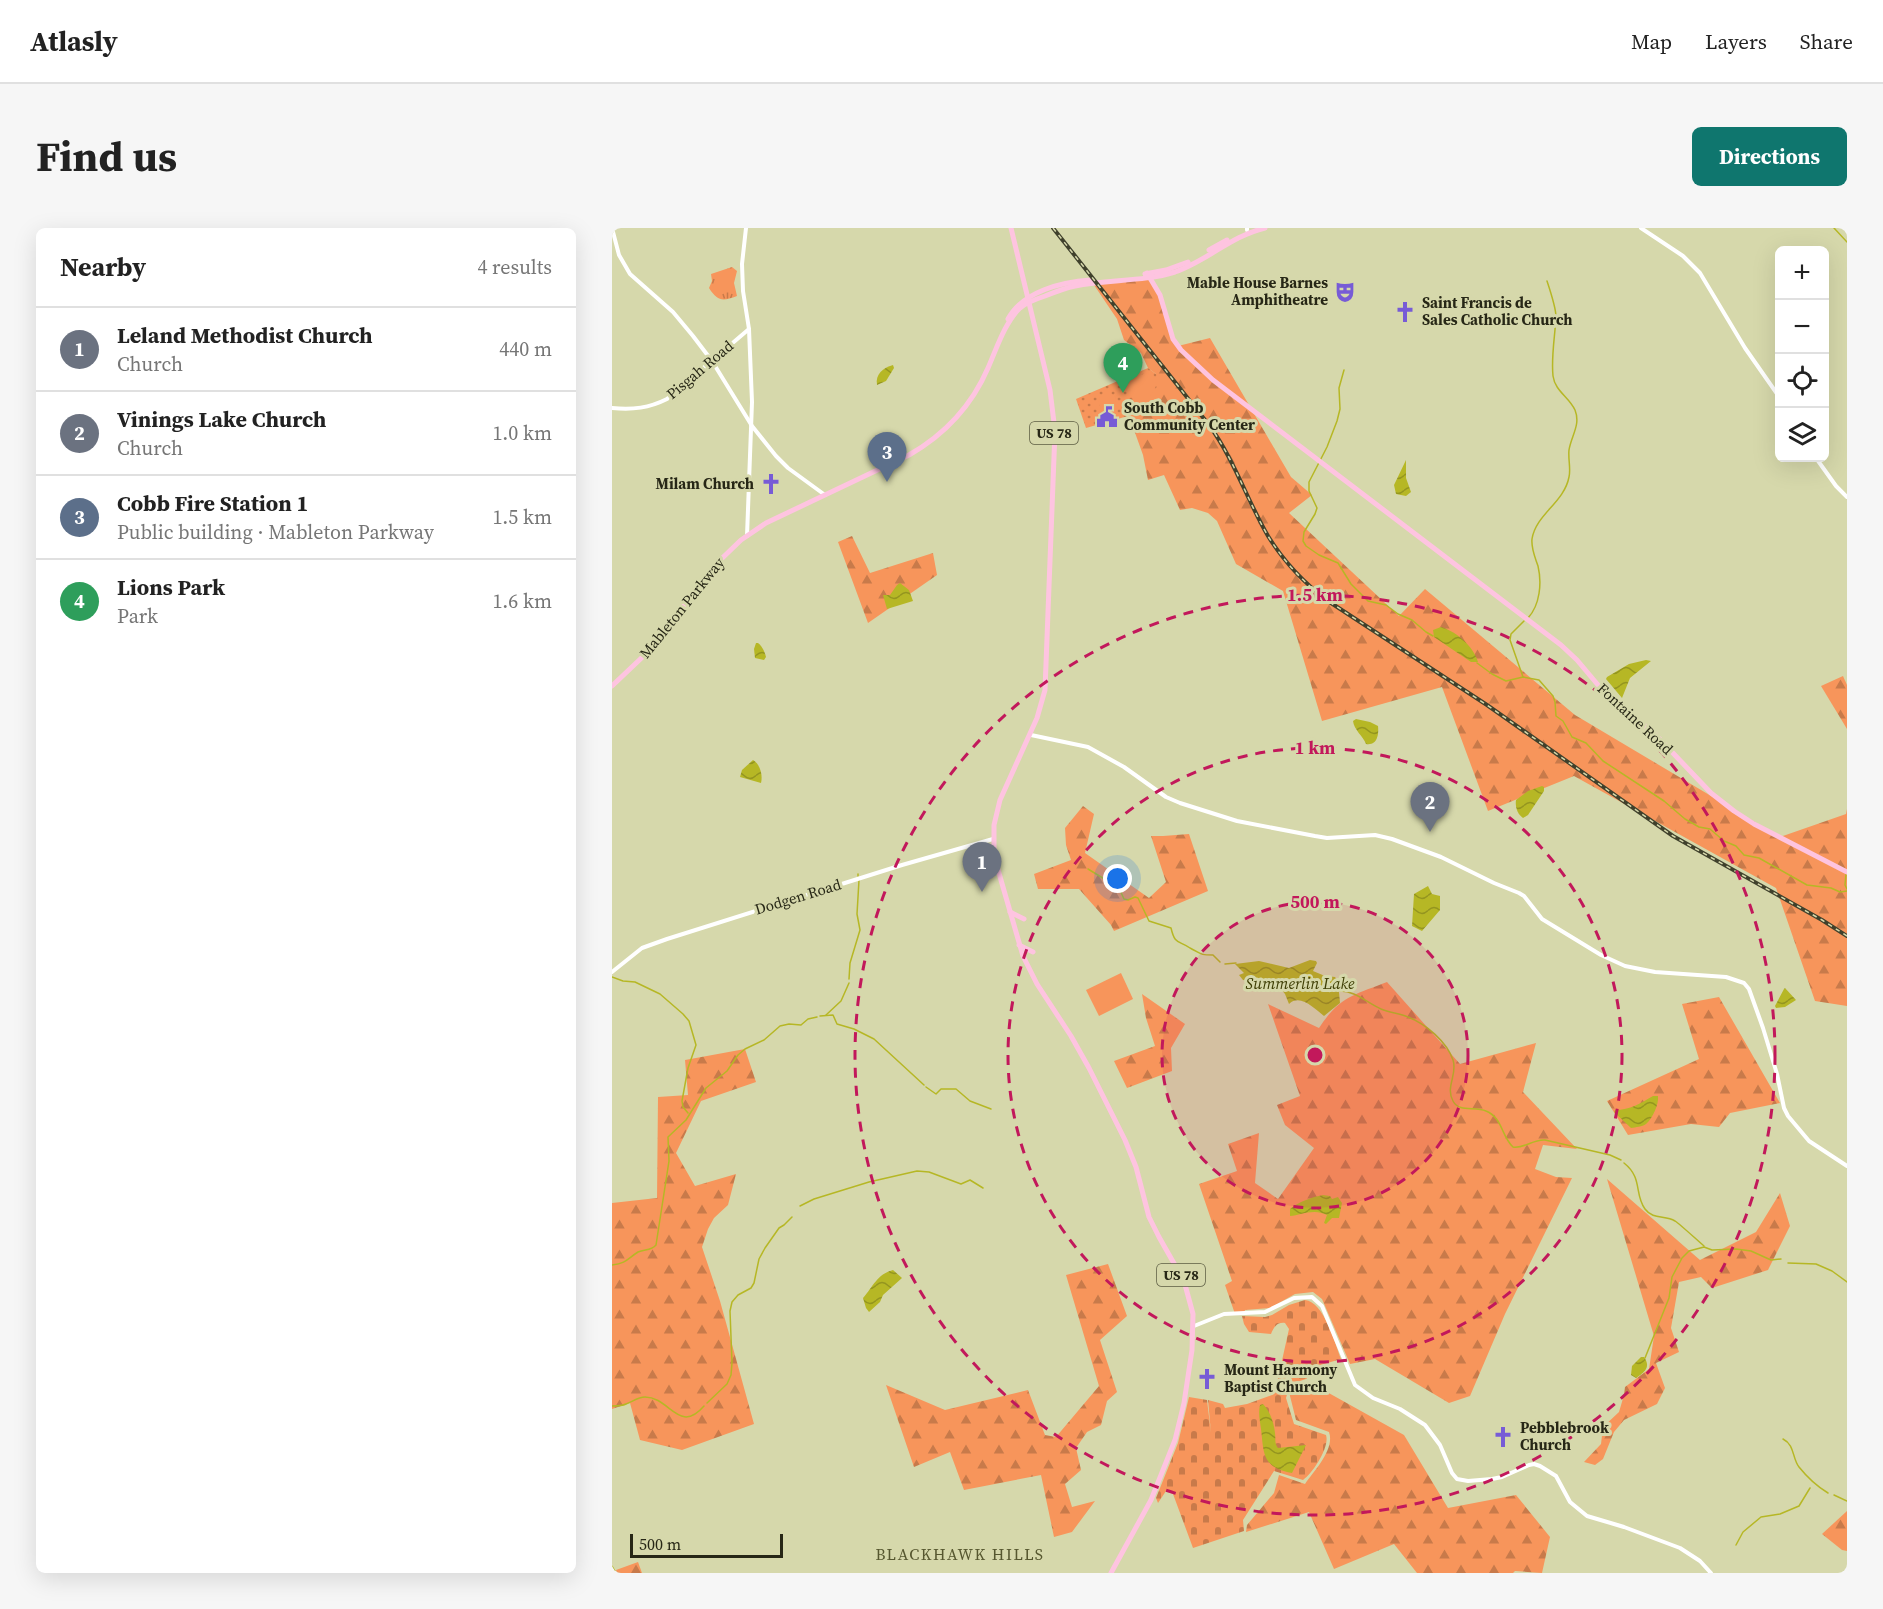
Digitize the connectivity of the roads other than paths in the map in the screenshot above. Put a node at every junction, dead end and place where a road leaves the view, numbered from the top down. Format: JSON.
{"nodes":[{"id":1,"x":612,"y":228,"type":"edge"},
{"id":2,"x":746,"y":228,"type":"edge"},
{"id":3,"x":1011,"y":228,"type":"edge"},
{"id":4,"x":1265,"y":228,"type":"edge"},
{"id":5,"x":1641,"y":228,"type":"edge"},
{"id":6,"x":1249,"y":229,"type":"edge"},
{"id":7,"x":1148,"y":275,"type":"junction"},
{"id":8,"x":1029,"y":300,"type":"junction"},
{"id":9,"x":1032,"y":315,"type":"junction"},
{"id":10,"x":1013,"y":316,"type":"junction"},
{"id":11,"x":749,"y":328,"type":"junction"},
{"id":12,"x":1000,"y":340,"type":"junction"},
{"id":13,"x":712,"y":361,"type":"junction"},
{"id":14,"x":1775,"y":392,"type":"edge"},
{"id":15,"x":612,"y":408,"type":"edge"},
{"id":16,"x":752,"y":426,"type":"junction"},
{"id":17,"x":1819,"y":462,"type":"edge"},
{"id":18,"x":825,"y":495,"type":"junction"},
{"id":19,"x":1847,"y":497,"type":"edge"},
{"id":20,"x":747,"y":536,"type":"junction"},
{"id":21,"x":612,"y":686,"type":"edge"},
{"id":22,"x":1034,"y":727,"type":"junction"},
{"id":23,"x":1031,"y":735,"type":"junction"},
{"id":24,"x":1040,"y":737,"type":"junction"},
{"id":25,"x":993,"y":839,"type":"junction"},
{"id":26,"x":1847,"y":872,"type":"edge"},
{"id":27,"x":1010,"y":912,"type":"junction"},
{"id":28,"x":1024,"y":919,"type":"dead end"},
{"id":29,"x":1019,"y":945,"type":"junction"},
{"id":30,"x":1033,"y":952,"type":"dead end"},
{"id":31,"x":612,"y":972,"type":"edge"},
{"id":32,"x":1847,"y":1166,"type":"edge"},
{"id":33,"x":1194,"y":1326,"type":"junction"},
{"id":34,"x":1111,"y":1573,"type":"edge"},
{"id":35,"x":1712,"y":1573,"type":"edge"}],
"edges":[{"from":1,"to":13,"type":"street"},
{"from":2,"to":11,"type":"street"},
{"from":3,"to":8,"type":"main road","number":"US 78"},
{"from":4,"to":7,"type":"main road"},
{"from":5,"to":14,"type":"street"},
{"from":6,"to":7,"type":"main road"},
{"from":7,"to":8,"type":"main road"},
{"from":7,"to":26,"type":"main road","name":"Fontaine Road"},
{"from":8,"to":9,"type":"main road","number":"US 78"},
{"from":8,"to":10,"type":"main road","name":"Mableton Parkway"},
{"from":8,"to":12,"type":"main road","name":"Mableton Parkway"},
{"from":9,"to":10,"type":"main road"},
{"from":9,"to":22,"type":"main road","number":"US 78"},
{"from":10,"to":12,"type":"main road","name":"Mableton Parkway"},
{"from":11,"to":13,"type":"street","name":"Pisgah Road"},
{"from":11,"to":16,"type":"street"},
{"from":12,"to":18,"type":"main road","name":"Mableton Parkway"},
{"from":13,"to":15,"type":"street","name":"Pisgah Road"},
{"from":13,"to":16,"type":"street"},
{"from":16,"to":18,"type":"street"},
{"from":16,"to":20,"type":"street"},
{"from":17,"to":19,"type":"street"},
{"from":18,"to":20,"type":"main road","name":"Mableton Parkway"},
{"from":20,"to":21,"type":"main road","name":"Mableton Parkway"},
{"from":22,"to":23,"type":"main road","number":"US 78"},
{"from":22,"to":24,"type":"main road"},
{"from":23,"to":24,"type":"street"},
{"from":23,"to":25,"type":"main road","number":"US 78"},
{"from":24,"to":32,"type":"street"},
{"from":25,"to":27,"type":"main road","number":"US 78"},
{"from":25,"to":31,"type":"street","name":"Dodgen Road"},
{"from":27,"to":28,"type":"main road"},
{"from":27,"to":29,"type":"main road","number":"US 78"},
{"from":29,"to":30,"type":"main road"},
{"from":29,"to":33,"type":"main road","number":"US 78"},
{"from":33,"to":34,"type":"main road","number":"US 78"},
{"from":33,"to":35,"type":"street"}]}
